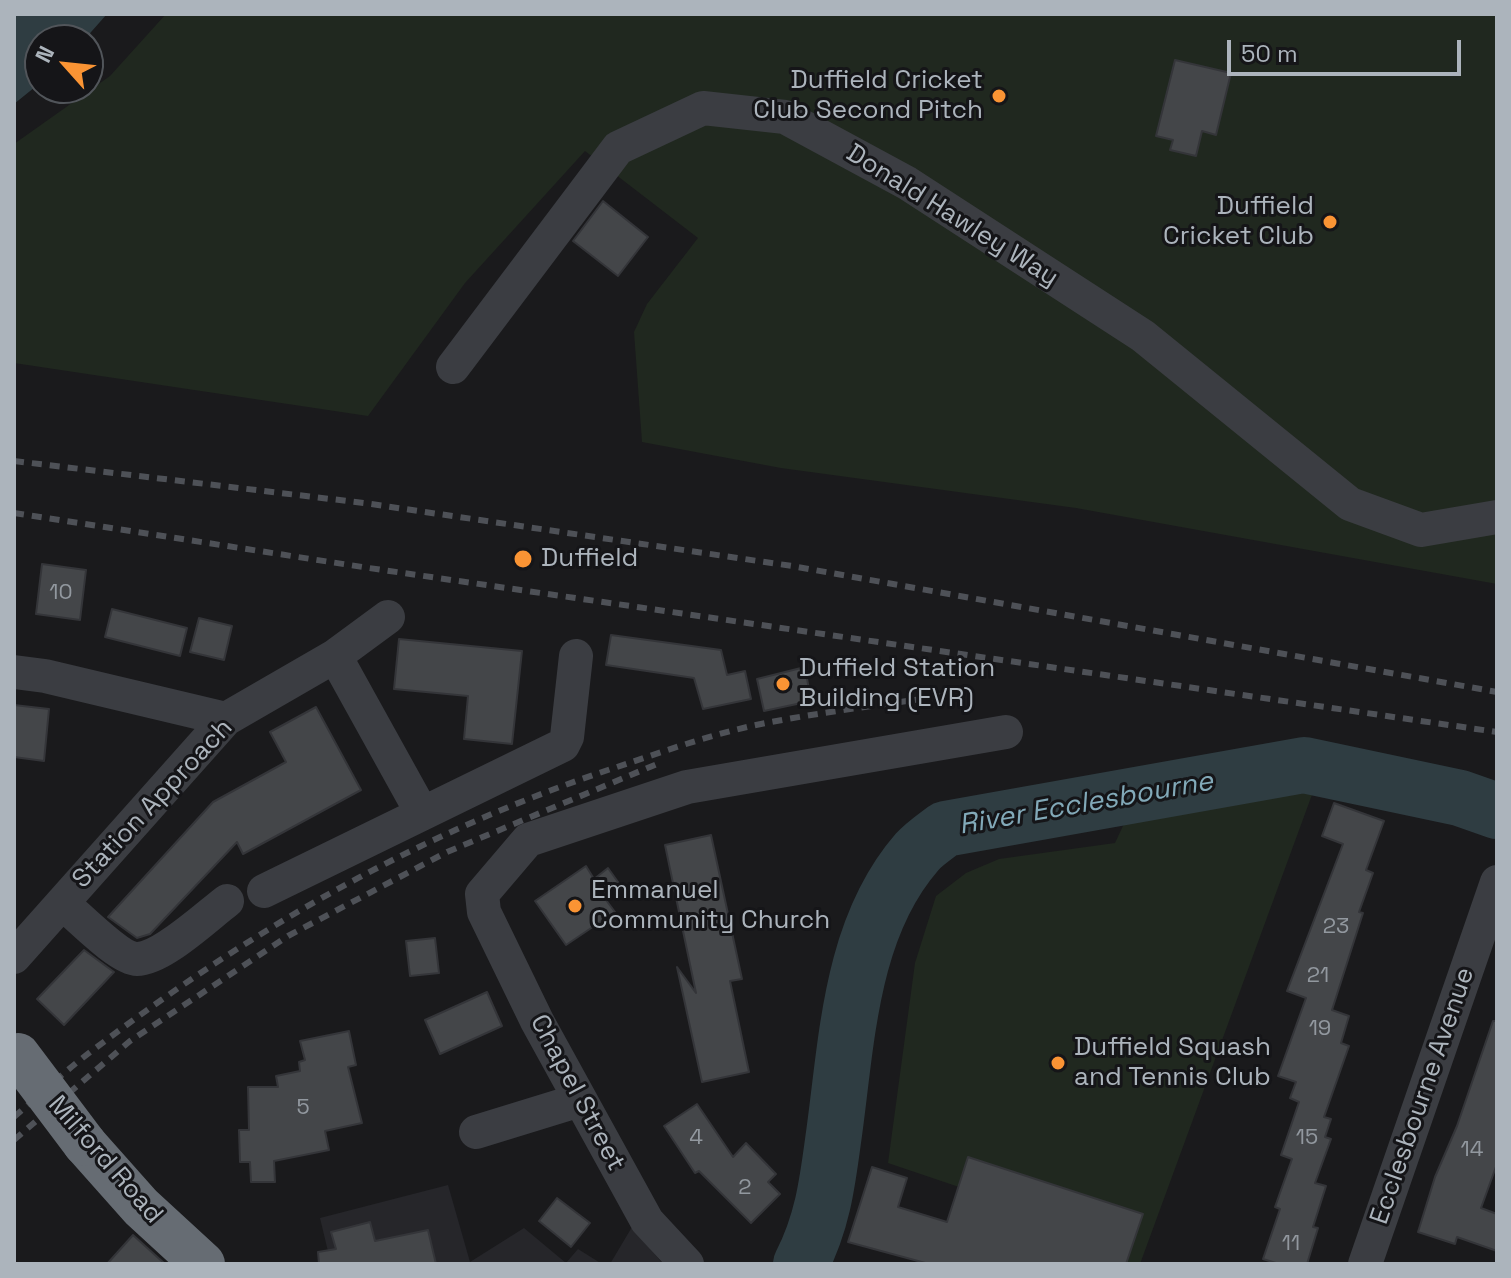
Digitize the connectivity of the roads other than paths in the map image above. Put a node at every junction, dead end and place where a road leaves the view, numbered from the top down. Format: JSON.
{"nodes":[{"id":1,"x":453,"y":367,"type":"dead end"},
{"id":2,"x":1497,"y":517,"type":"edge"},
{"id":3,"x":388,"y":617,"type":"dead end"},
{"id":4,"x":335,"y":656,"type":"junction"},
{"id":5,"x":576,"y":656,"type":"dead end"},
{"id":6,"x":14,"y":672,"type":"edge"},
{"id":7,"x":226,"y":719,"type":"junction"},
{"id":8,"x":1006,"y":732,"type":"dead end"},
{"id":9,"x":422,"y":813,"type":"junction"},
{"id":10,"x":1497,"y":882,"type":"edge"},
{"id":11,"x":264,"y":891,"type":"dead end"},
{"id":12,"x":227,"y":901,"type":"dead end"},
{"id":13,"x":62,"y":903,"type":"junction"},
{"id":14,"x":14,"y":957,"type":"edge"},
{"id":15,"x":16,"y":1052,"type":"edge"},
{"id":16,"x":580,"y":1100,"type":"junction"},
{"id":17,"x":476,"y":1132,"type":"dead end"},
{"id":18,"x":203,"y":1264,"type":"edge"},
{"id":19,"x":687,"y":1264,"type":"edge"},
{"id":20,"x":1365,"y":1264,"type":"edge"}],
"edges":[{"from":1,"to":2,"type":"street","name":"Donald Hawley Way"},
{"from":3,"to":4,"type":"street","name":"Station Approach"},
{"from":4,"to":7,"type":"street","name":"Station Approach"},
{"from":4,"to":9,"type":"street"},
{"from":5,"to":9,"type":"street"},
{"from":6,"to":7,"type":"street"},
{"from":7,"to":13,"type":"street","name":"Station Approach"},
{"from":8,"to":16,"type":"street","name":"Chapel Street"},
{"from":9,"to":11,"type":"street"},
{"from":10,"to":20,"type":"street","name":"Ecclesbourne Avenue"},
{"from":12,"to":13,"type":"street"},
{"from":13,"to":14,"type":"street","name":"Station Approach"},
{"from":15,"to":18,"type":"highway","name":"Milford Road","bridge":true},
{"from":16,"to":17,"type":"street"},
{"from":16,"to":19,"type":"street","name":"Chapel Street"}]}
